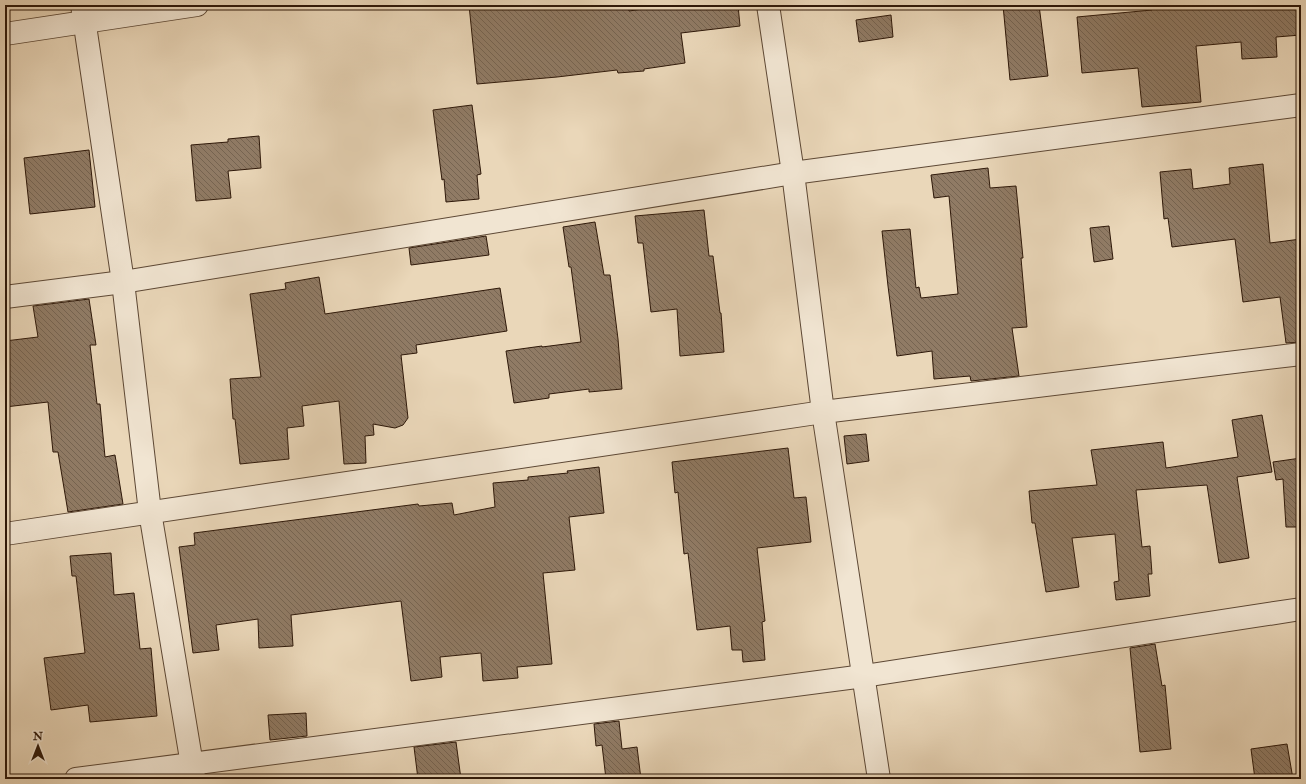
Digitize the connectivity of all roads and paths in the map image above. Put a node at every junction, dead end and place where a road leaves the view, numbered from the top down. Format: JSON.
{"nodes":[{"id":1,"x":197,"y":5,"type":"edge"},
{"id":2,"x":768,"y":5,"type":"edge"},
{"id":3,"x":83,"y":14,"type":"edge"},
{"id":4,"x":5,"y":34,"type":"edge"},
{"id":5,"x":1301,"y":105,"type":"edge"},
{"id":6,"x":793,"y":173,"type":"junction"},
{"id":7,"x":122,"y":282,"type":"junction"},
{"id":8,"x":5,"y":297,"type":"edge"},
{"id":9,"x":1301,"y":354,"type":"edge"},
{"id":10,"x":823,"y":412,"type":"junction"},
{"id":11,"x":150,"y":512,"type":"junction"},
{"id":12,"x":5,"y":534,"type":"edge"},
{"id":13,"x":1301,"y":609,"type":"edge"},
{"id":14,"x":864,"y":676,"type":"junction"},
{"id":15,"x":194,"y":771,"type":"edge"},
{"id":16,"x":76,"y":779,"type":"edge"},
{"id":17,"x":879,"y":779,"type":"edge"}],
"edges":[{"from":1,"to":3,"type":"street"},
{"from":2,"to":6,"type":"street"},
{"from":3,"to":4,"type":"street"},
{"from":3,"to":7,"type":"street"},
{"from":5,"to":6,"type":"street"},
{"from":6,"to":7,"type":"street"},
{"from":6,"to":10,"type":"street"},
{"from":7,"to":8,"type":"street"},
{"from":7,"to":11,"type":"street"},
{"from":9,"to":10,"type":"street"},
{"from":10,"to":11,"type":"street"},
{"from":10,"to":14,"type":"street"},
{"from":11,"to":12,"type":"street"},
{"from":11,"to":15,"type":"street"},
{"from":13,"to":14,"type":"street"},
{"from":14,"to":15,"type":"street"},
{"from":14,"to":17,"type":"street"},
{"from":15,"to":16,"type":"street"}]}
